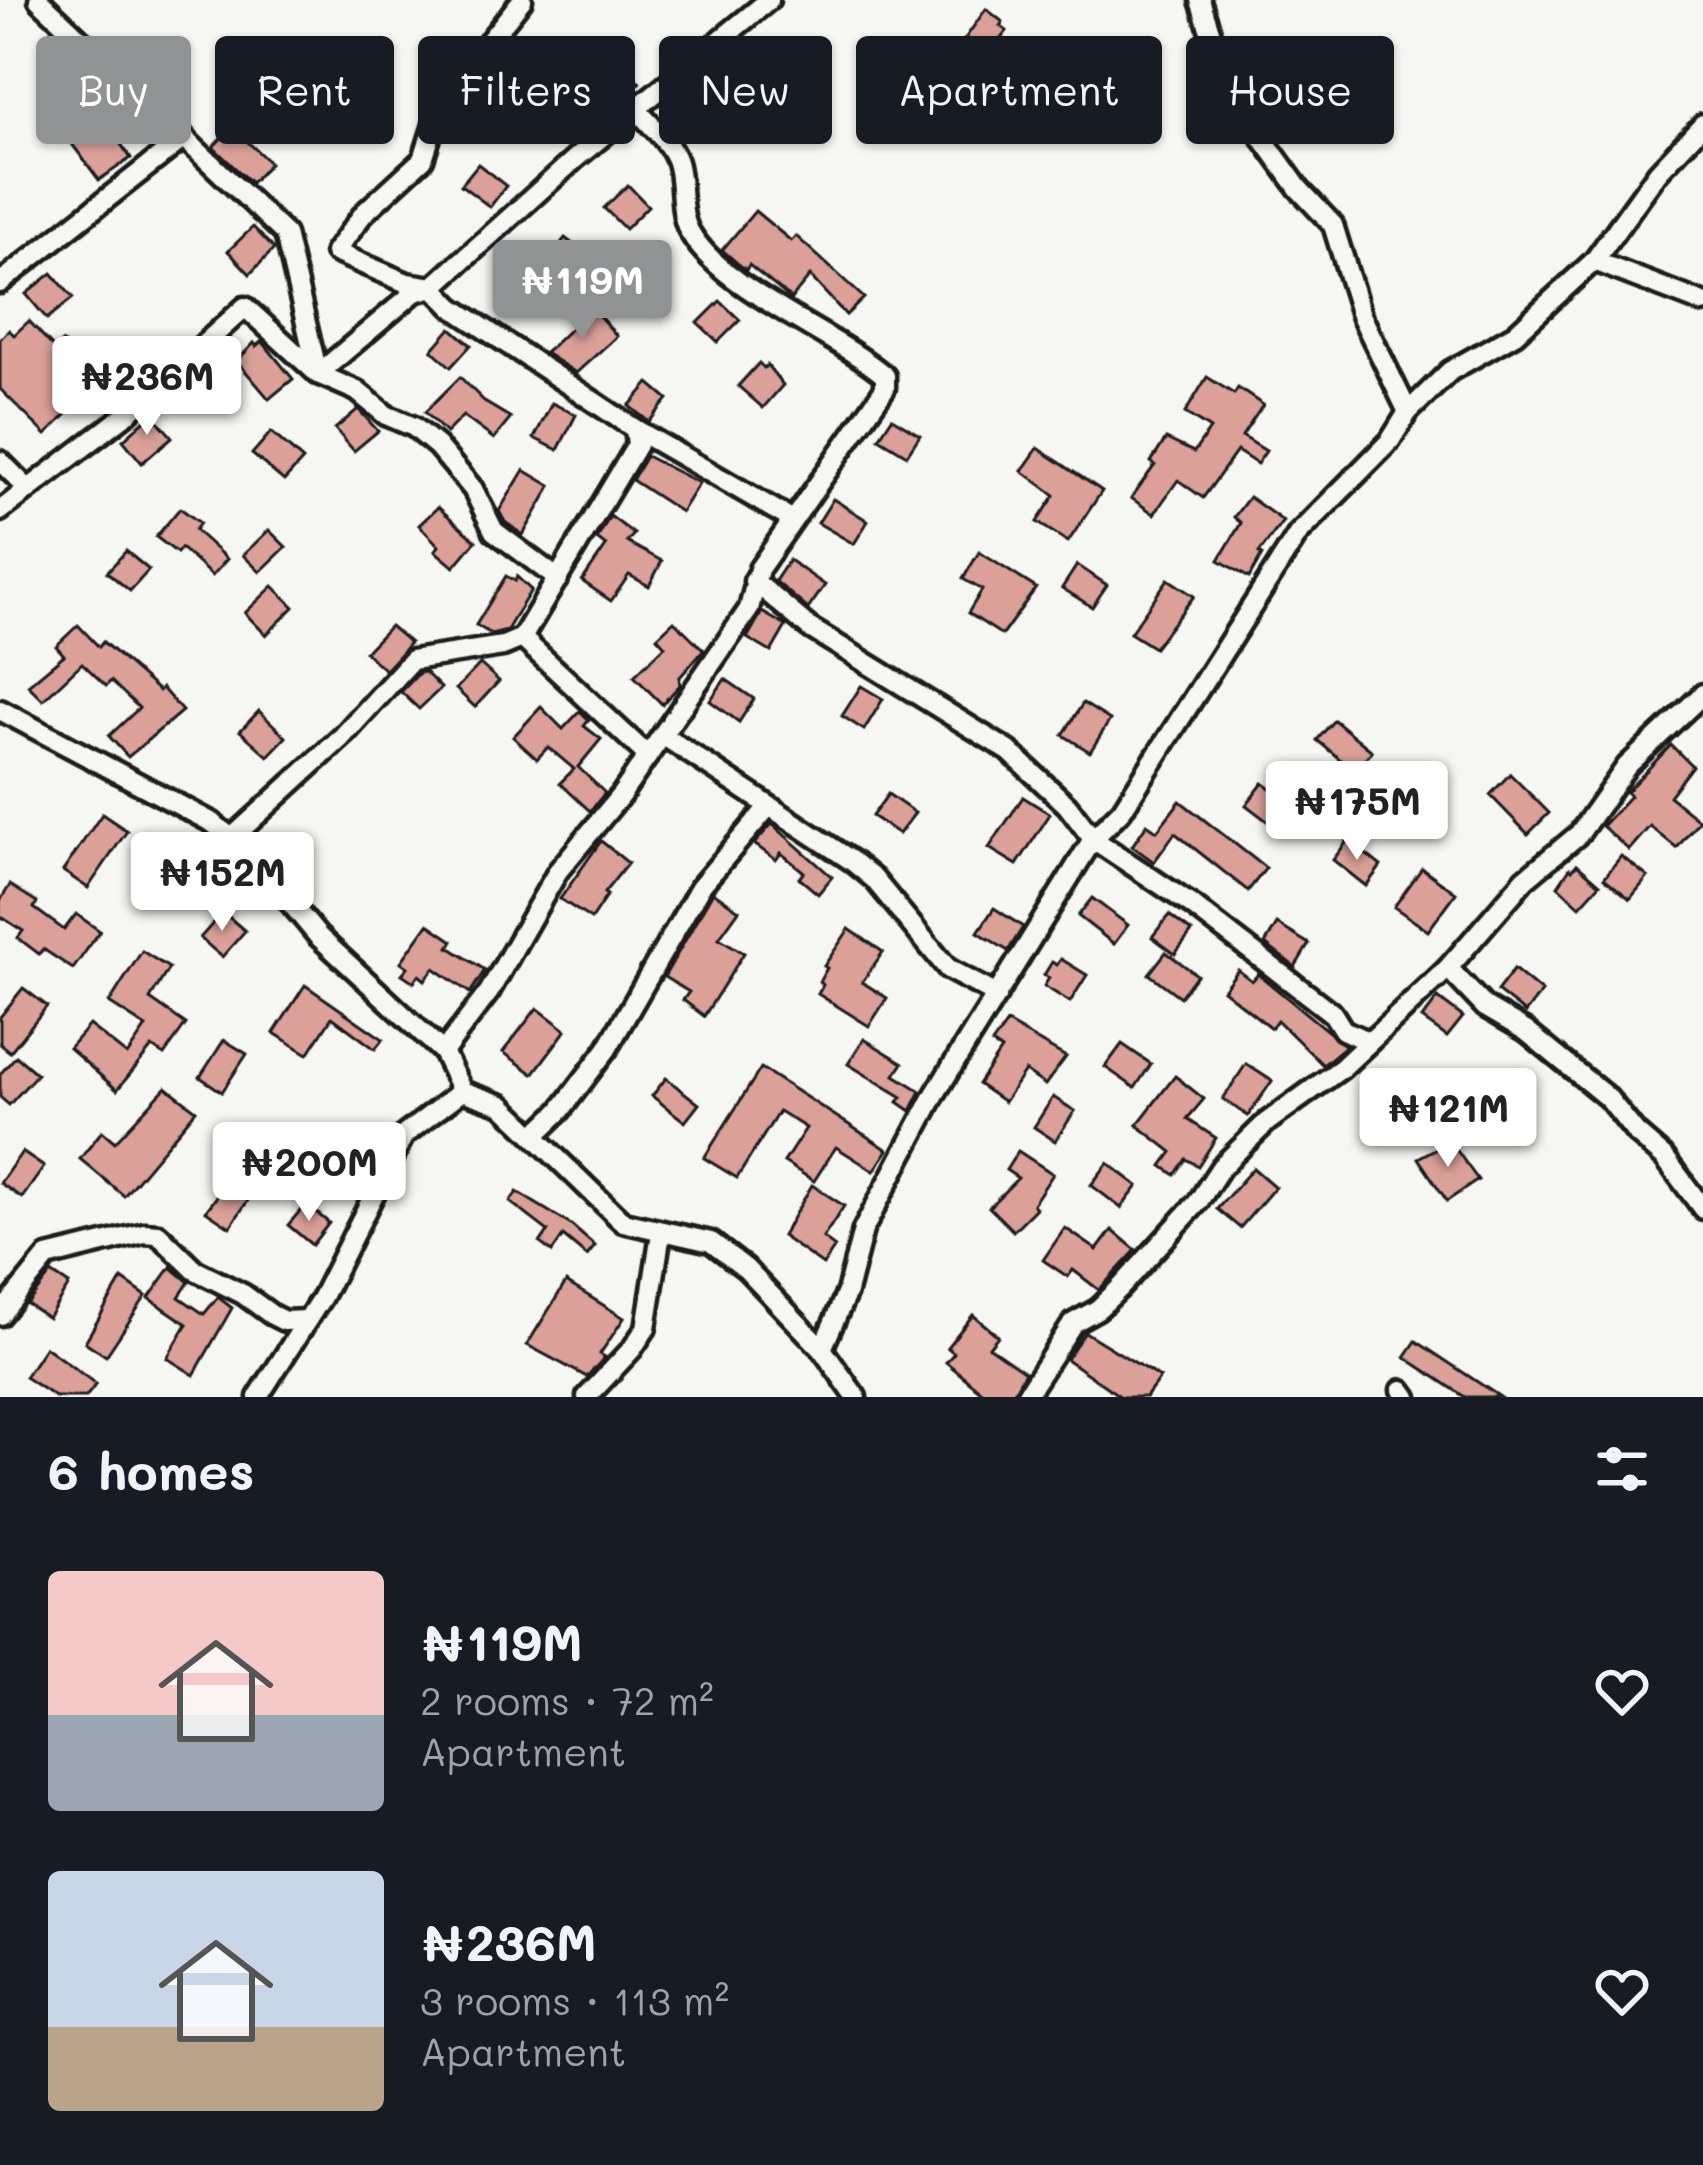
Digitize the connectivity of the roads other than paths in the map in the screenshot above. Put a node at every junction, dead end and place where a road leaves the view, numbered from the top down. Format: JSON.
{"nodes":[{"id":1,"x":39,"y":0,"type":"edge"},
{"id":2,"x":522,"y":0,"type":"edge"},
{"id":3,"x":769,"y":0,"type":"edge"},
{"id":4,"x":1200,"y":0,"type":"edge"},
{"id":5,"x":77,"y":36,"type":"edge"},
{"id":6,"x":638,"y":111,"type":"junction"},
{"id":7,"x":1703,"y":124,"type":"edge"},
{"id":8,"x":191,"y":143,"type":"edge"},
{"id":9,"x":176,"y":144,"type":"edge"},
{"id":10,"x":1594,"y":262,"type":"junction"},
{"id":11,"x":0,"y":283,"type":"edge"},
{"id":12,"x":433,"y":287,"type":"junction"},
{"id":13,"x":1703,"y":303,"type":"edge"},
{"id":14,"x":318,"y":374,"type":"junction"},
{"id":15,"x":1408,"y":412,"type":"junction"},
{"id":16,"x":635,"y":429,"type":"junction"},
{"id":17,"x":0,"y":461,"type":"edge"},
{"id":18,"x":27,"y":488,"type":"junction"},
{"id":19,"x":0,"y":511,"type":"edge"},
{"id":20,"x":791,"y":519,"type":"junction"},
{"id":21,"x":558,"y":579,"type":"junction"},
{"id":22,"x":754,"y":581,"type":"junction"},
{"id":23,"x":522,"y":638,"type":"junction"},
{"id":24,"x":1703,"y":694,"type":"edge"},
{"id":25,"x":0,"y":710,"type":"edge"},
{"id":26,"x":664,"y":736,"type":"junction"},
{"id":27,"x":648,"y":756,"type":"junction"},
{"id":28,"x":768,"y":807,"type":"junction"},
{"id":29,"x":233,"y":837,"type":"junction"},
{"id":30,"x":1093,"y":839,"type":"junction"},
{"id":31,"x":1448,"y":968,"type":"junction"},
{"id":32,"x":997,"y":995,"type":"junction"},
{"id":33,"x":1369,"y":1042,"type":"junction"},
{"id":34,"x":442,"y":1052,"type":"junction"},
{"id":35,"x":462,"y":1091,"type":"junction"},
{"id":36,"x":536,"y":1134,"type":"junction"},
{"id":37,"x":1703,"y":1209,"type":"edge"},
{"id":38,"x":661,"y":1233,"type":"junction"},
{"id":39,"x":0,"y":1315,"type":"edge"},
{"id":40,"x":307,"y":1320,"type":"junction"},
{"id":41,"x":823,"y":1349,"type":"junction"},
{"id":42,"x":258,"y":1397,"type":"edge"},
{"id":43,"x":587,"y":1397,"type":"edge"},
{"id":44,"x":856,"y":1397,"type":"edge"},
{"id":45,"x":1024,"y":1397,"type":"edge"}],
"edges":[{"from":1,"to":5,"type":"street"},
{"from":2,"to":12,"type":"street"},
{"from":3,"to":6,"type":"street"},
{"from":4,"to":15,"type":"street"},
{"from":6,"to":12,"type":"street"},
{"from":6,"to":20,"type":"street"},
{"from":7,"to":10,"type":"street"},
{"from":8,"to":14,"type":"street"},
{"from":9,"to":11,"type":"street"},
{"from":10,"to":13,"type":"street"},
{"from":10,"to":15,"type":"street"},
{"from":12,"to":14,"type":"street"},
{"from":12,"to":16,"type":"street"},
{"from":14,"to":18,"type":"street"},
{"from":14,"to":21,"type":"street"},
{"from":15,"to":30,"type":"street"},
{"from":16,"to":20,"type":"street"},
{"from":16,"to":21,"type":"street"},
{"from":17,"to":18,"type":"street"},
{"from":18,"to":19,"type":"street"},
{"from":20,"to":22,"type":"street"},
{"from":21,"to":23,"type":"street"},
{"from":22,"to":26,"type":"street"},
{"from":22,"to":30,"type":"street"},
{"from":23,"to":27,"type":"street"},
{"from":23,"to":29,"type":"street"},
{"from":24,"to":31,"type":"street"},
{"from":25,"to":29,"type":"street"},
{"from":26,"to":27,"type":"street"},
{"from":26,"to":28,"type":"street"},
{"from":27,"to":34,"type":"street"},
{"from":28,"to":32,"type":"street"},
{"from":28,"to":36,"type":"street"},
{"from":29,"to":34,"type":"street"},
{"from":30,"to":32,"type":"street"},
{"from":30,"to":33,"type":"street"},
{"from":31,"to":33,"type":"street"},
{"from":31,"to":37,"type":"street"},
{"from":32,"to":41,"type":"street"},
{"from":33,"to":45,"type":"street"},
{"from":34,"to":35,"type":"street"},
{"from":35,"to":36,"type":"street"},
{"from":35,"to":40,"type":"street"},
{"from":36,"to":38,"type":"street"},
{"from":38,"to":41,"type":"street"},
{"from":38,"to":43,"type":"street"},
{"from":39,"to":40,"type":"street"},
{"from":40,"to":42,"type":"street"},
{"from":41,"to":44,"type":"street"}]}
